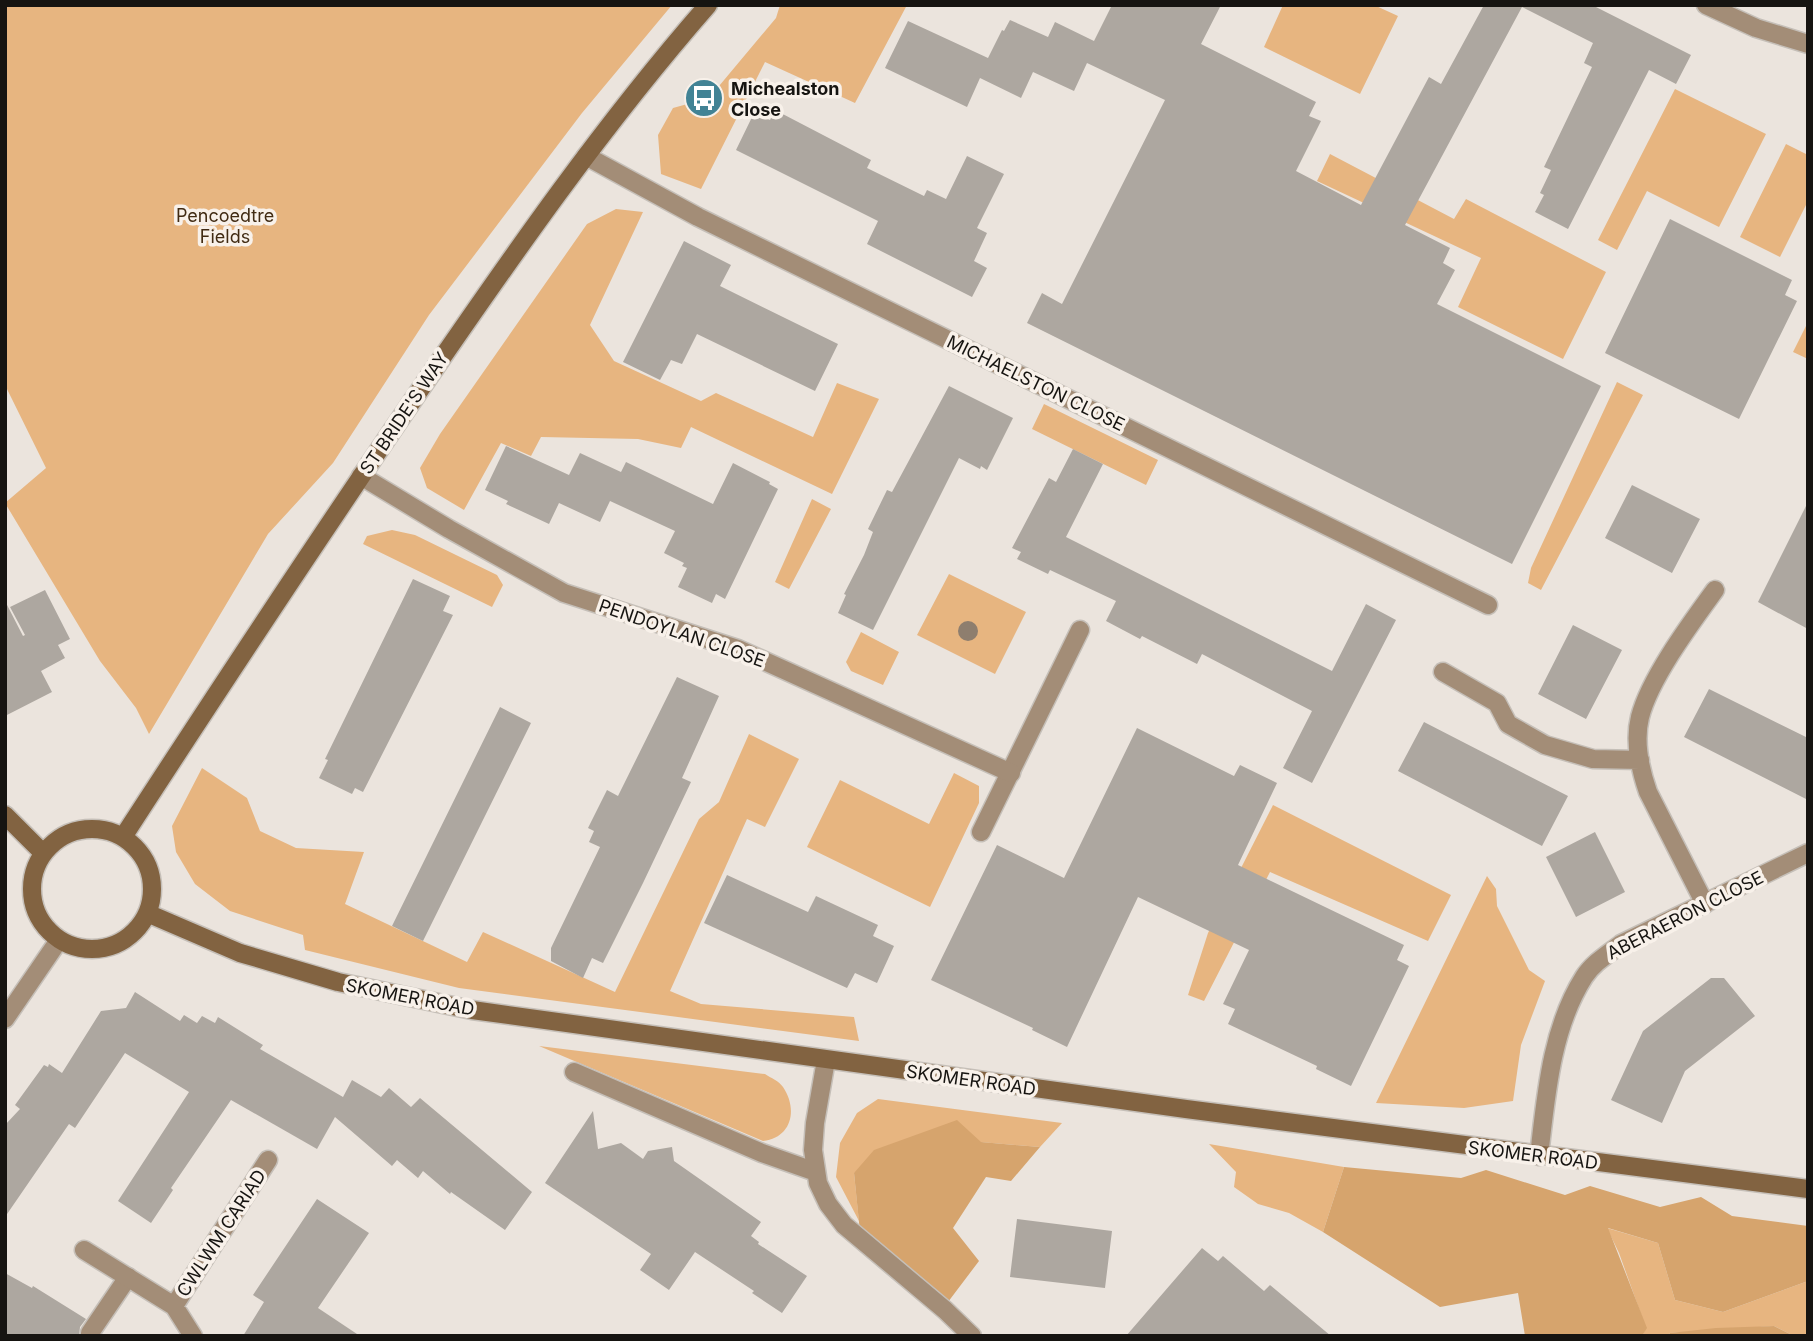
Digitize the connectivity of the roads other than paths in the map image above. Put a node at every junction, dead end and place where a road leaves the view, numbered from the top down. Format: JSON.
{"nodes":[{"id":1,"x":708,"y":5,"type":"edge"},
{"id":2,"x":1706,"y":5,"type":"edge"},
{"id":3,"x":1808,"y":44,"type":"edge"},
{"id":4,"x":586,"y":156,"type":"junction"},
{"id":5,"x":361,"y":477,"type":"junction"},
{"id":6,"x":1714,"y":590,"type":"dead end"},
{"id":7,"x":1488,"y":605,"type":"dead end"},
{"id":8,"x":1080,"y":630,"type":"dead end"},
{"id":9,"x":1443,"y":672,"type":"dead end"},
{"id":10,"x":1640,"y":760,"type":"junction"},
{"id":11,"x":1011,"y":774,"type":"junction"},
{"id":12,"x":5,"y":815,"type":"edge"},
{"id":13,"x":981,"y":832,"type":"dead end"},
{"id":14,"x":123,"y":837,"type":"junction"},
{"id":15,"x":43,"y":853,"type":"junction"},
{"id":16,"x":1808,"y":853,"type":"edge"},
{"id":17,"x":1705,"y":904,"type":"junction"},
{"id":18,"x":147,"y":914,"type":"junction"},
{"id":19,"x":59,"y":940,"type":"junction"},
{"id":20,"x":5,"y":1019,"type":"edge"},
{"id":21,"x":826,"y":1060,"type":"junction"},
{"id":22,"x":574,"y":1072,"type":"dead end"},
{"id":23,"x":1539,"y":1156,"type":"junction"},
{"id":24,"x":268,"y":1160,"type":"dead end"},
{"id":25,"x":816,"y":1172,"type":"junction"},
{"id":26,"x":1808,"y":1189,"type":"edge"},
{"id":27,"x":84,"y":1250,"type":"dead end"},
{"id":28,"x":128,"y":1277,"type":"junction"},
{"id":29,"x":174,"y":1306,"type":"junction"},
{"id":30,"x":90,"y":1333,"type":"dead end"},
{"id":31,"x":194,"y":1336,"type":"edge"},
{"id":32,"x":972,"y":1336,"type":"edge"}],
"edges":[{"from":1,"to":4,"type":"street","name":"ST BRIDE'S WAY"},
{"from":2,"to":3,"type":"street"},
{"from":4,"to":5,"type":"street","name":"ST BRIDE'S WAY"},
{"from":4,"to":7,"type":"street","name":"MICHAELSTON CLOSE"},
{"from":5,"to":11,"type":"street","name":"PENDOYLAN CLOSE"},
{"from":5,"to":14,"type":"street","name":"ST BRIDE'S WAY"},
{"from":6,"to":10,"type":"street"},
{"from":8,"to":11,"type":"street"},
{"from":9,"to":10,"type":"street"},
{"from":10,"to":17,"type":"street"},
{"from":11,"to":13,"type":"street"},
{"from":12,"to":15,"type":"street"},
{"from":14,"to":15,"type":"street"},
{"from":14,"to":18,"type":"street"},
{"from":15,"to":19,"type":"street"},
{"from":16,"to":17,"type":"street","name":"ABERAERON CLOSE"},
{"from":17,"to":23,"type":"street","name":"ABERAERON CLOSE"},
{"from":18,"to":19,"type":"street"},
{"from":18,"to":21,"type":"street","name":"SKOMER ROAD"},
{"from":19,"to":20,"type":"street"},
{"from":21,"to":23,"type":"street","name":"SKOMER ROAD"},
{"from":21,"to":25,"type":"street"},
{"from":22,"to":25,"type":"street"},
{"from":23,"to":26,"type":"street","name":"SKOMER ROAD"},
{"from":24,"to":29,"type":"street","name":"CWLWM CARIAD"},
{"from":25,"to":32,"type":"street"},
{"from":27,"to":28,"type":"street","name":"CWLWM CARIAD"},
{"from":28,"to":29,"type":"street","name":"CWLWM CARIAD"},
{"from":28,"to":30,"type":"street"},
{"from":29,"to":31,"type":"street","name":"CWLWM CARIAD"}]}
